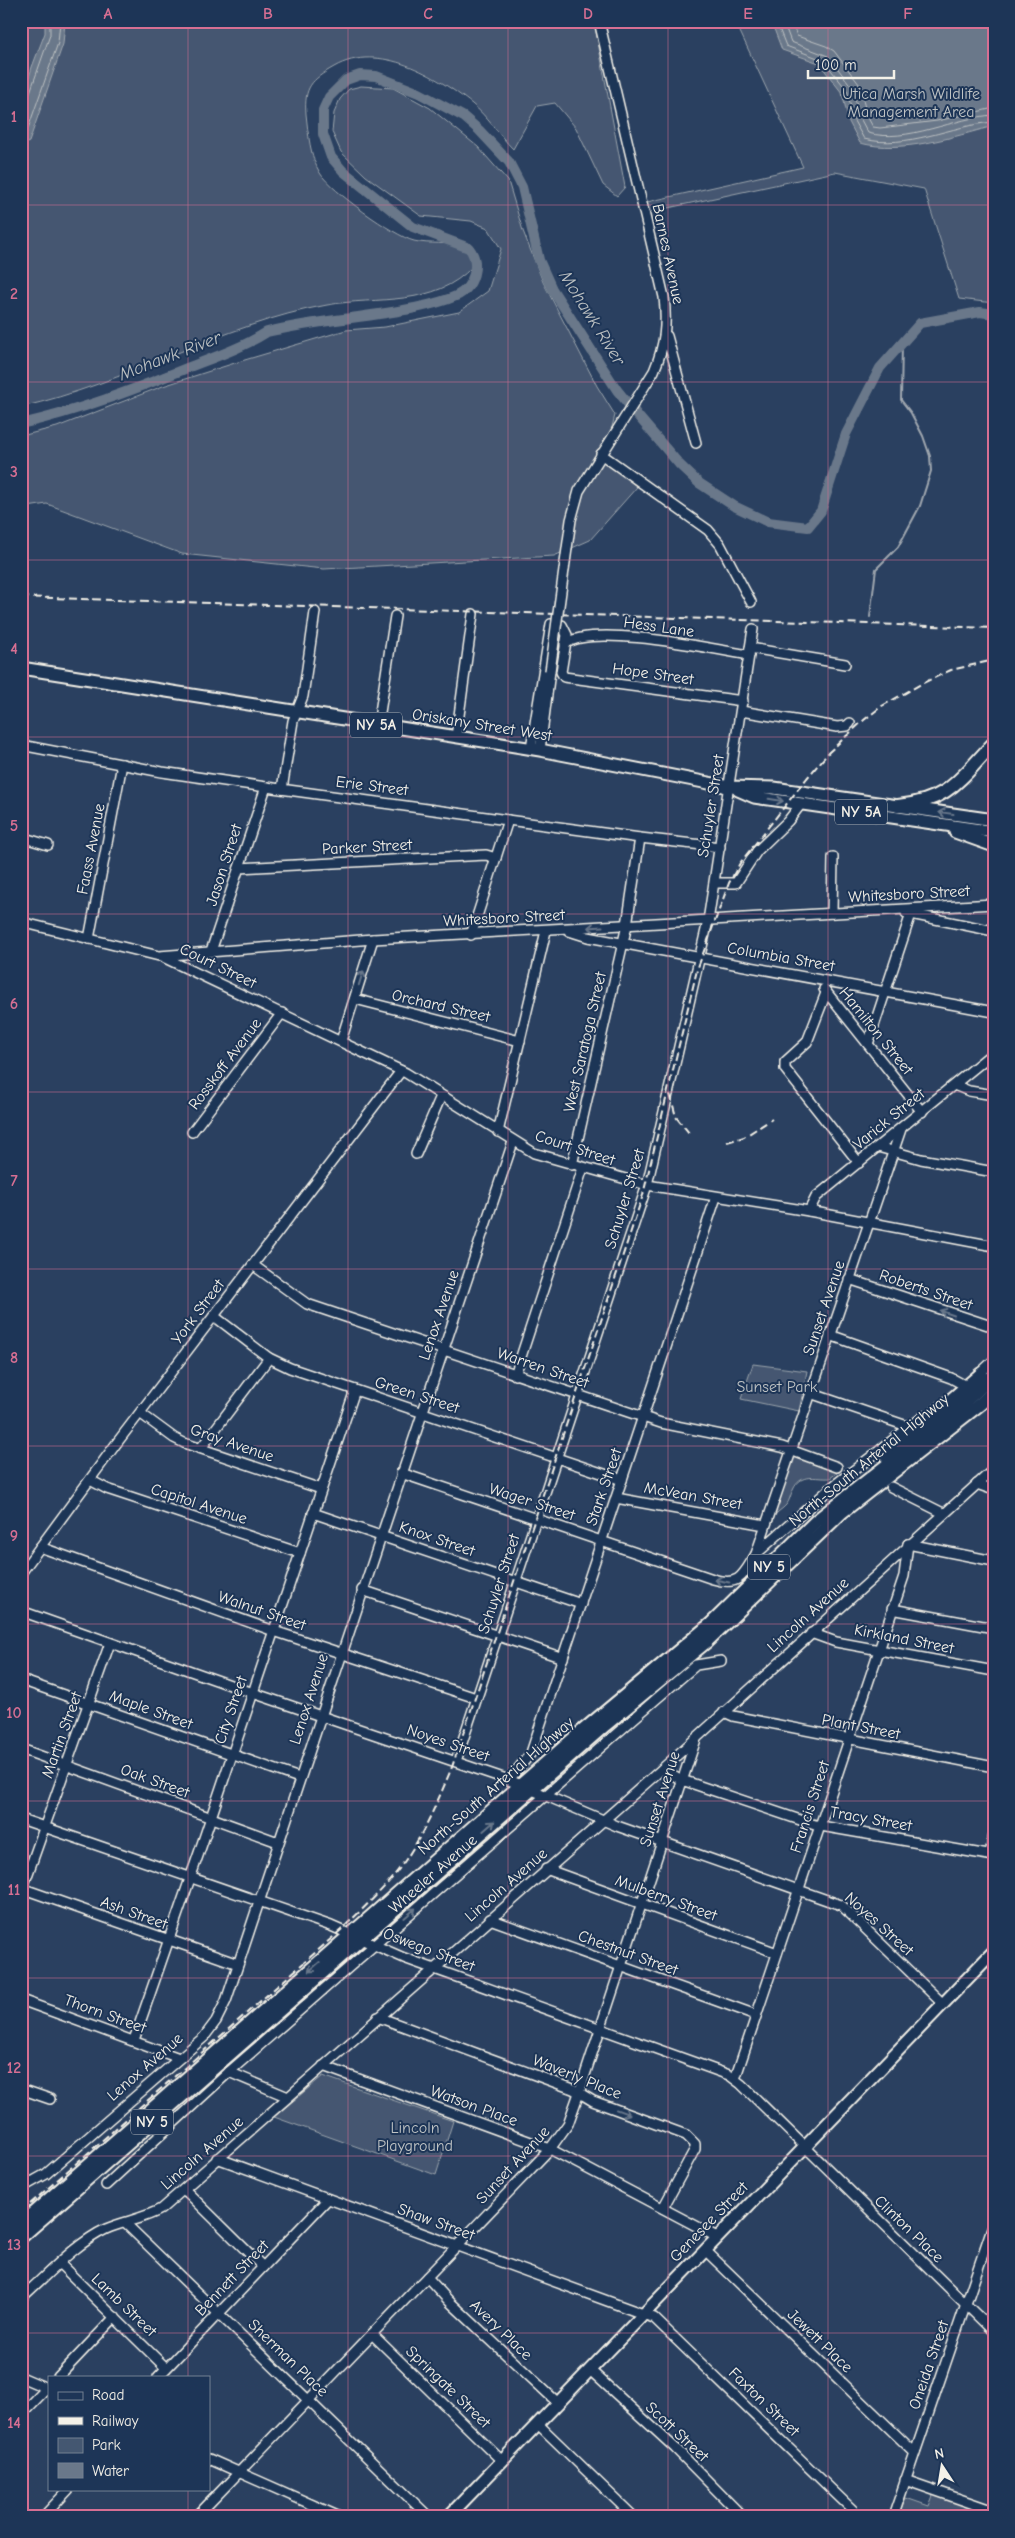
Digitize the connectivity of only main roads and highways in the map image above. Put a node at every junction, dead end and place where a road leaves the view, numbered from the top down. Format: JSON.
{"nodes":[{"id":1,"x":21,"y":668,"type":"edge"},
{"id":2,"x":994,"y":743,"type":"edge"},
{"id":3,"x":729,"y":787,"type":"junction"},
{"id":4,"x":898,"y":806,"type":"junction"},
{"id":5,"x":994,"y":820,"type":"edge"},
{"id":6,"x":920,"y":821,"type":"junction"},
{"id":7,"x":994,"y":832,"type":"edge"},
{"id":8,"x":994,"y":846,"type":"edge"},
{"id":9,"x":987,"y":1375,"type":"edge"},
{"id":10,"x":994,"y":1391,"type":"edge"},
{"id":11,"x":994,"y":1396,"type":"edge"},
{"id":12,"x":980,"y":1404,"type":"junction"},
{"id":13,"x":816,"y":1521,"type":"junction"},
{"id":14,"x":521,"y":1785,"type":"junction"},
{"id":15,"x":355,"y":1937,"type":"junction"},
{"id":16,"x":994,"y":1950,"type":"edge"},
{"id":17,"x":21,"y":2224,"type":"edge"},
{"id":18,"x":21,"y":2237,"type":"edge"},
{"id":19,"x":448,"y":2517,"type":"edge"}],
"edges":[{"from":1,"to":3,"type":"main road","name":"Oriskany Street West","number":"NY 5A"},
{"from":2,"to":4,"type":"highway"},
{"from":3,"to":4,"type":"main road","name":"Oriskany Street West","number":"NY 5A"},
{"from":3,"to":6,"type":"main road","name":"Oriskany Street West","number":"NY 5A","one_way":true},
{"from":5,"to":4,"type":"main road","name":"Oriskany Street West","number":"NY 5A","one_way":true},
{"from":6,"to":7,"type":"main road","name":"Oriskany Street West","number":"NY 5A"},
{"from":6,"to":8,"type":"main road"},
{"from":9,"to":13,"type":"highway"},
{"from":9,"to":13,"type":"highway","name":"North-South Arterial Highway","number":"NY 5"},
{"from":10,"to":12,"type":"highway","name":"North-South Arterial Highway","number":"NY 5"},
{"from":11,"to":12,"type":"highway"},
{"from":12,"to":14,"type":"highway","name":"North-South Arterial Highway","number":"NY 5"},
{"from":13,"to":14,"type":"highway","name":"North-South Arterial Highway","number":"NY 5"},
{"from":14,"to":15,"type":"highway","name":"North-South Arterial Highway","number":"NY 5"},
{"from":15,"to":17,"type":"highway","name":"North-South Arterial Highway","number":"NY 5","one_way":true},
{"from":15,"to":18,"type":"highway","name":"North-South Arterial Highway","number":"NY 5"},
{"from":16,"to":19,"type":"main road","name":"Genesee Street"}]}
